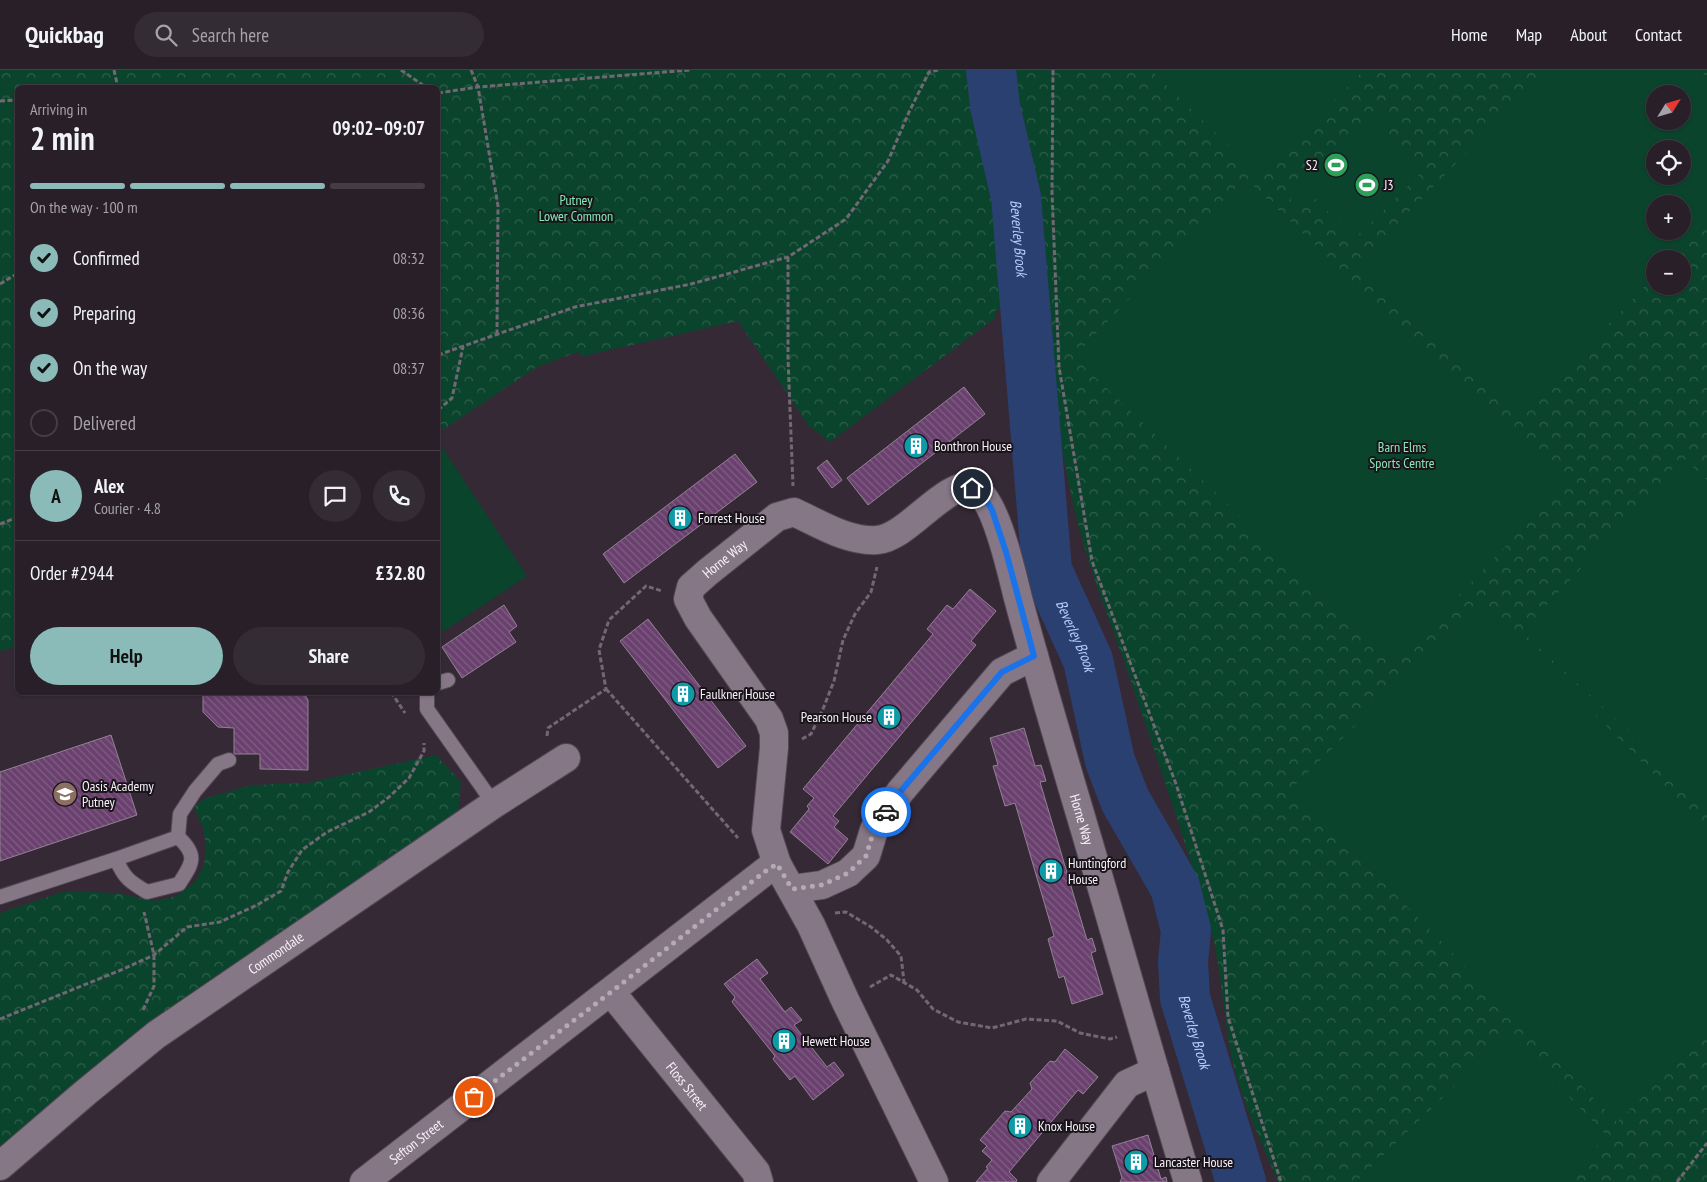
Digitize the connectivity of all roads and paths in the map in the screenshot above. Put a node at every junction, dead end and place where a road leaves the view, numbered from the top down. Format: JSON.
{"nodes":[{"id":1,"x":114,"y":70,"type":"edge"},
{"id":2,"x":401,"y":70,"type":"edge"},
{"id":3,"x":471,"y":70,"type":"edge"},
{"id":4,"x":617,"y":70,"type":"edge"},
{"id":5,"x":690,"y":70,"type":"edge"},
{"id":6,"x":938,"y":70,"type":"edge"},
{"id":7,"x":1053,"y":70,"type":"edge"},
{"id":8,"x":928,"y":71,"type":"edge"},
{"id":9,"x":616,"y":75,"type":"junction"},
{"id":10,"x":117,"y":85,"type":"edge"},
{"id":11,"x":422,"y":85,"type":"edge"},
{"id":12,"x":478,"y":87,"type":"junction"},
{"id":13,"x":440,"y":93,"type":"edge"},
{"id":14,"x":15,"y":100,"type":"edge"},
{"id":15,"x":0,"y":101,"type":"edge"},
{"id":16,"x":788,"y":257,"type":"junction"},
{"id":17,"x":15,"y":275,"type":"edge"},
{"id":18,"x":0,"y":284,"type":"edge"},
{"id":19,"x":497,"y":335,"type":"junction"},
{"id":20,"x":464,"y":346,"type":"junction"},
{"id":21,"x":440,"y":354,"type":"edge"},
{"id":22,"x":440,"y":408,"type":"edge"},
{"id":23,"x":794,"y":512,"type":"junction"},
{"id":24,"x":15,"y":518,"type":"edge"},
{"id":25,"x":0,"y":524,"type":"edge"},
{"id":26,"x":880,"y":540,"type":"junction"},
{"id":27,"x":688,"y":599,"type":"junction"},
{"id":28,"x":1034,"y":656,"type":"junction"},
{"id":29,"x":606,"y":688,"type":"junction"},
{"id":30,"x":427,"y":695,"type":"edge"},
{"id":31,"x":424,"y":741,"type":"dead end"},
{"id":32,"x":774,"y":748,"type":"junction"},
{"id":33,"x":229,"y":760,"type":"dead end"},
{"id":34,"x":555,"y":765,"type":"joint"},
{"id":35,"x":494,"y":804,"type":"junction"},
{"id":36,"x":178,"y":836,"type":"junction"},
{"id":37,"x":116,"y":859,"type":"junction"},
{"id":38,"x":772,"y":867,"type":"junction"},
{"id":39,"x":135,"y":885,"type":"junction"},
{"id":40,"x":792,"y":889,"type":"junction"},
{"id":41,"x":0,"y":897,"type":"edge"},
{"id":42,"x":811,"y":925,"type":"junction"},
{"id":43,"x":154,"y":955,"type":"junction"},
{"id":44,"x":904,"y":983,"type":"junction"},
{"id":45,"x":611,"y":992,"type":"junction"},
{"id":46,"x":846,"y":1000,"type":"junction"},
{"id":47,"x":0,"y":1019,"type":"edge"},
{"id":48,"x":1144,"y":1032,"type":"junction"},
{"id":49,"x":156,"y":1035,"type":"junction"},
{"id":50,"x":1155,"y":1071,"type":"junction"},
{"id":51,"x":1707,"y":1143,"type":"edge"},
{"id":52,"x":0,"y":1166,"type":"edge"},
{"id":53,"x":364,"y":1182,"type":"edge"},
{"id":54,"x":759,"y":1182,"type":"edge"},
{"id":55,"x":934,"y":1182,"type":"edge"},
{"id":56,"x":1051,"y":1182,"type":"edge"},
{"id":57,"x":1188,"y":1182,"type":"edge"},
{"id":58,"x":1281,"y":1182,"type":"edge"},
{"id":59,"x":1678,"y":1182,"type":"edge"}],
"edges":[{"from":1,"to":10,"type":"path"},
{"from":2,"to":11,"type":"path"},
{"from":3,"to":12,"type":"path"},
{"from":4,"to":9,"type":"path"},
{"from":5,"to":9,"type":"path"},
{"from":6,"to":8,"type":"path"},
{"from":7,"to":58,"type":"path"},
{"from":8,"to":16,"type":"path"},
{"from":9,"to":12,"type":"path"},
{"from":12,"to":13,"type":"path"},
{"from":12,"to":19,"type":"path"},
{"from":14,"to":15,"type":"path"},
{"from":16,"to":19,"type":"path"},
{"from":16,"to":23,"type":"path"},
{"from":17,"to":18,"type":"path"},
{"from":19,"to":20,"type":"path"},
{"from":20,"to":21,"type":"path"},
{"from":20,"to":22,"type":"path"},
{"from":23,"to":26,"type":"street","name":"Horne Way"},
{"from":23,"to":27,"type":"street","name":"Horne Way"},
{"from":24,"to":25,"type":"path"},
{"from":26,"to":28,"type":"street","name":"Horne Way"},
{"from":26,"to":32,"type":"path"},
{"from":27,"to":29,"type":"path"},
{"from":27,"to":32,"type":"street"},
{"from":28,"to":40,"type":"street"},
{"from":28,"to":48,"type":"street","name":"Horne Way"},
{"from":29,"to":34,"type":"path"},
{"from":29,"to":38,"type":"path"},
{"from":30,"to":35,"type":"lane"},
{"from":31,"to":43,"type":"path"},
{"from":32,"to":38,"type":"street"},
{"from":33,"to":36,"type":"lane"},
{"from":34,"to":35,"type":"street","name":"Commondale"},
{"from":35,"to":49,"type":"street","name":"Commondale"},
{"from":36,"to":37,"type":"lane"},
{"from":36,"to":39,"type":"lane"},
{"from":37,"to":39,"type":"lane"},
{"from":37,"to":41,"type":"lane"},
{"from":38,"to":40,"type":"street"},
{"from":38,"to":45,"type":"street","name":"Sefton Street"},
{"from":39,"to":43,"type":"path"},
{"from":40,"to":42,"type":"street"},
{"from":42,"to":44,"type":"path"},
{"from":42,"to":46,"type":"street"},
{"from":43,"to":47,"type":"path"},
{"from":43,"to":49,"type":"path"},
{"from":44,"to":46,"type":"path"},
{"from":44,"to":48,"type":"path"},
{"from":45,"to":53,"type":"street","name":"Sefton Street"},
{"from":45,"to":54,"type":"street","name":"Floss Street"},
{"from":46,"to":55,"type":"street"},
{"from":48,"to":50,"type":"street","name":"Horne Way"},
{"from":49,"to":52,"type":"street","name":"Commondale"},
{"from":50,"to":56,"type":"street"},
{"from":50,"to":57,"type":"street","name":"Horne Way"},
{"from":51,"to":59,"type":"path"}]}
